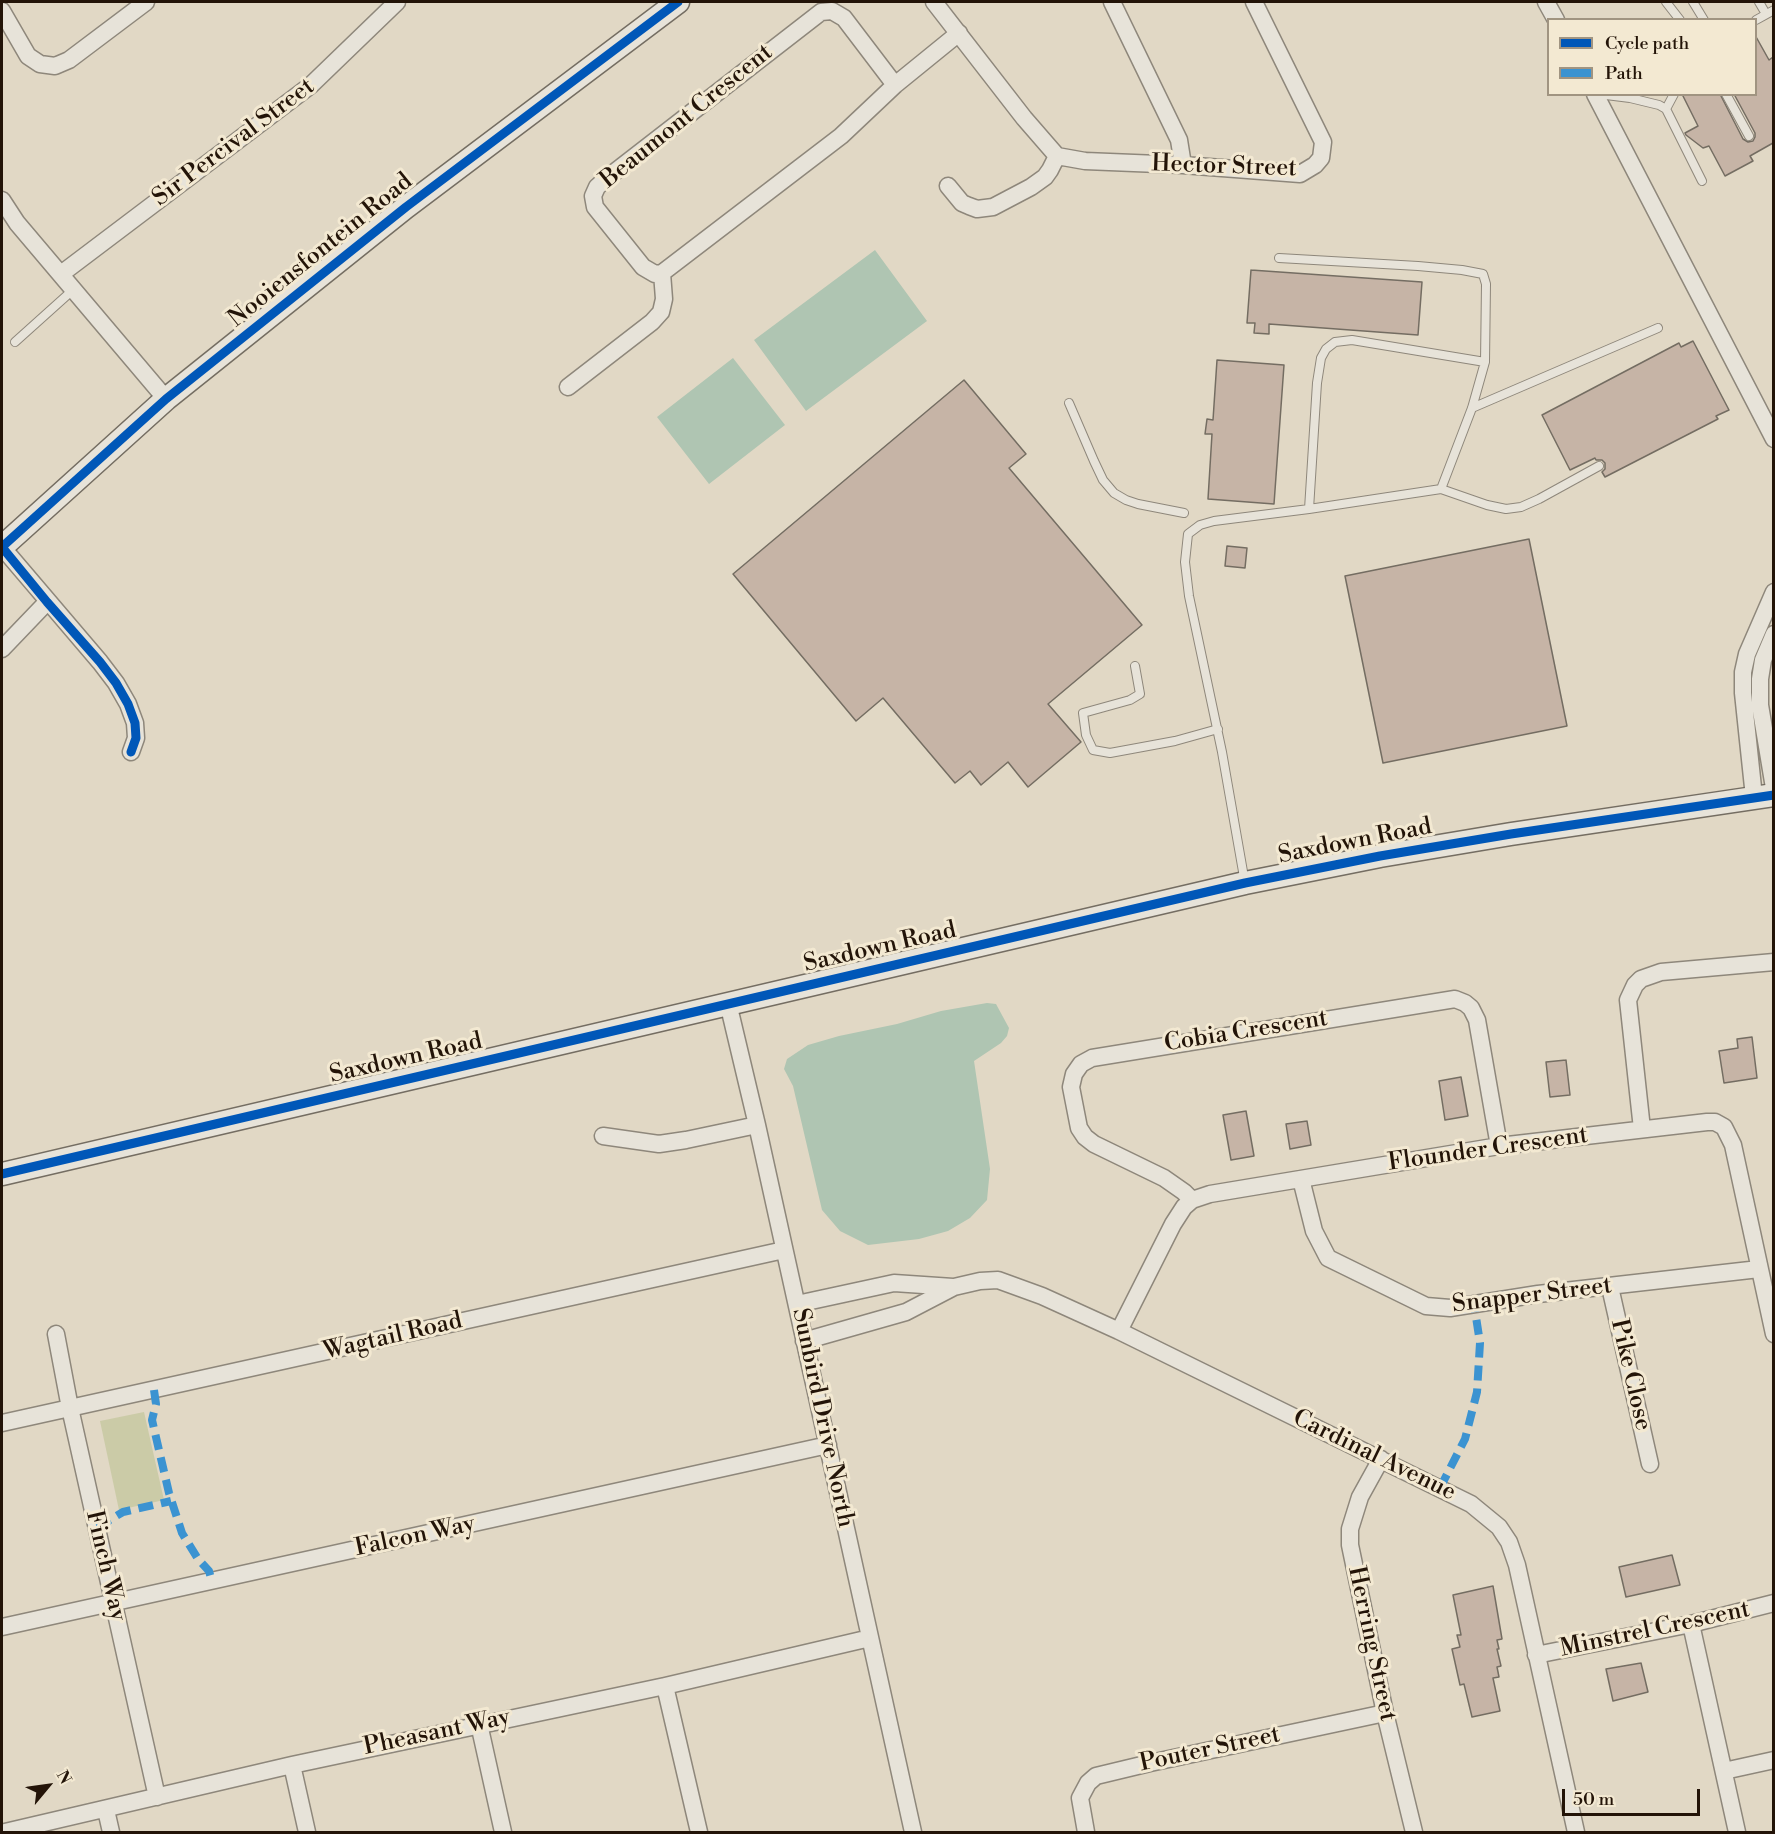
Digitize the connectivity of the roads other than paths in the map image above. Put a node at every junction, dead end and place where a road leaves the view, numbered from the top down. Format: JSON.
{"nodes":[{"id":1,"x":146,"y":2,"type":"edge"},
{"id":2,"x":397,"y":2,"type":"edge"},
{"id":3,"x":678,"y":2,"type":"edge"},
{"id":4,"x":934,"y":2,"type":"edge"},
{"id":5,"x":1112,"y":2,"type":"edge"},
{"id":6,"x":1254,"y":2,"type":"edge"},
{"id":7,"x":1546,"y":2,"type":"edge"},
{"id":8,"x":1666,"y":2,"type":"edge"},
{"id":9,"x":1693,"y":2,"type":"edge"},
{"id":10,"x":1759,"y":2,"type":"edge"},
{"id":11,"x":2,"y":11,"type":"edge"},
{"id":12,"x":1770,"y":12,"type":"edge"},
{"id":13,"x":1555,"y":18,"type":"edge"},
{"id":14,"x":1678,"y":18,"type":"edge"},
{"id":15,"x":1703,"y":18,"type":"edge"},
{"id":16,"x":959,"y":33,"type":"junction"},
{"id":17,"x":895,"y":85,"type":"junction"},
{"id":18,"x":1597,"y":96,"type":"edge"},
{"id":19,"x":1613,"y":96,"type":"edge"},
{"id":20,"x":1673,"y":96,"type":"edge"},
{"id":21,"x":1727,"y":96,"type":"edge"},
{"id":22,"x":1666,"y":109,"type":"junction"},
{"id":23,"x":1749,"y":136,"type":"dead end"},
{"id":24,"x":1057,"y":156,"type":"junction"},
{"id":25,"x":1183,"y":165,"type":"junction"},
{"id":26,"x":1702,"y":181,"type":"dead end"},
{"id":27,"x":948,"y":186,"type":"dead end"},
{"id":28,"x":2,"y":200,"type":"edge"},
{"id":29,"x":1280,"y":258,"type":"dead end"},
{"id":30,"x":662,"y":273,"type":"junction"},
{"id":31,"x":61,"y":274,"type":"junction"},
{"id":32,"x":74,"y":289,"type":"junction"},
{"id":33,"x":1658,"y":328,"type":"dead end"},
{"id":34,"x":15,"y":342,"type":"dead end"},
{"id":35,"x":1485,"y":362,"type":"junction"},
{"id":36,"x":568,"y":387,"type":"dead end"},
{"id":37,"x":166,"y":399,"type":"junction"},
{"id":38,"x":1069,"y":403,"type":"dead end"},
{"id":39,"x":1472,"y":408,"type":"junction"},
{"id":40,"x":1773,"y":437,"type":"edge"},
{"id":41,"x":1599,"y":466,"type":"dead end"},
{"id":42,"x":1441,"y":489,"type":"junction"},
{"id":43,"x":1309,"y":509,"type":"junction"},
{"id":44,"x":1184,"y":513,"type":"dead end"},
{"id":45,"x":2,"y":547,"type":"edge"},
{"id":46,"x":1773,"y":592,"type":"edge"},
{"id":47,"x":47,"y":602,"type":"junction"},
{"id":48,"x":1773,"y":634,"type":"edge"},
{"id":49,"x":2,"y":649,"type":"edge"},
{"id":50,"x":1135,"y":666,"type":"dead end"},
{"id":51,"x":1218,"y":729,"type":"junction"},
{"id":52,"x":131,"y":752,"type":"dead end"},
{"id":53,"x":1767,"y":793,"type":"edge"},
{"id":54,"x":1245,"y":883,"type":"junction"},
{"id":55,"x":1773,"y":962,"type":"edge"},
{"id":56,"x":728,"y":1003,"type":"junction"},
{"id":57,"x":757,"y":1125,"type":"junction"},
{"id":58,"x":1642,"y":1129,"type":"junction"},
{"id":59,"x":603,"y":1136,"type":"dead end"},
{"id":60,"x":1499,"y":1146,"type":"junction"},
{"id":61,"x":2,"y":1174,"type":"edge"},
{"id":62,"x":1301,"y":1179,"type":"junction"},
{"id":63,"x":1192,"y":1200,"type":"junction"},
{"id":64,"x":784,"y":1250,"type":"junction"},
{"id":65,"x":1759,"y":1269,"type":"junction"},
{"id":66,"x":954,"y":1287,"type":"junction"},
{"id":67,"x":1610,"y":1287,"type":"junction"},
{"id":68,"x":796,"y":1304,"type":"junction"},
{"id":69,"x":1119,"y":1332,"type":"junction"},
{"id":70,"x":56,"y":1334,"type":"dead end"},
{"id":71,"x":1773,"y":1334,"type":"edge"},
{"id":72,"x":804,"y":1341,"type":"junction"},
{"id":73,"x":70,"y":1408,"type":"junction"},
{"id":74,"x":2,"y":1423,"type":"edge"},
{"id":75,"x":828,"y":1446,"type":"junction"},
{"id":76,"x":1381,"y":1459,"type":"junction"},
{"id":77,"x":1650,"y":1464,"type":"dead end"},
{"id":78,"x":1773,"y":1603,"type":"edge"},
{"id":79,"x":113,"y":1604,"type":"junction"},
{"id":80,"x":1691,"y":1624,"type":"junction"},
{"id":81,"x":2,"y":1628,"type":"edge"},
{"id":82,"x":870,"y":1638,"type":"junction"},
{"id":83,"x":1536,"y":1655,"type":"junction"},
{"id":84,"x":665,"y":1686,"type":"junction"},
{"id":85,"x":1385,"y":1713,"type":"junction"},
{"id":86,"x":479,"y":1724,"type":"junction"},
{"id":87,"x":1773,"y":1760,"type":"edge"},
{"id":88,"x":292,"y":1765,"type":"junction"},
{"id":89,"x":1724,"y":1771,"type":"junction"},
{"id":90,"x":157,"y":1797,"type":"junction"},
{"id":91,"x":106,"y":1810,"type":"junction"},
{"id":92,"x":5,"y":1833,"type":"edge"},
{"id":93,"x":111,"y":1833,"type":"edge"},
{"id":94,"x":307,"y":1833,"type":"edge"},
{"id":95,"x":503,"y":1833,"type":"edge"},
{"id":96,"x":699,"y":1833,"type":"edge"},
{"id":97,"x":913,"y":1833,"type":"edge"},
{"id":98,"x":1086,"y":1833,"type":"edge"},
{"id":99,"x":1414,"y":1833,"type":"edge"},
{"id":100,"x":1576,"y":1833,"type":"edge"},
{"id":101,"x":1737,"y":1833,"type":"edge"}],
"edges":[{"from":1,"to":11,"type":"street"},
{"from":2,"to":31,"type":"street","name":"Sir Percival Street"},
{"from":3,"to":37,"type":"street","name":"Nooiensfontein Road"},
{"from":4,"to":16,"type":"street"},
{"from":5,"to":25,"type":"street"},
{"from":6,"to":25,"type":"street","name":"Hector Street"},
{"from":7,"to":13,"type":"street"},
{"from":8,"to":14,"type":"lane"},
{"from":9,"to":15,"type":"lane"},
{"from":10,"to":12,"type":"lane"},
{"from":16,"to":17,"type":"street"},
{"from":16,"to":24,"type":"street"},
{"from":17,"to":30,"type":"street"},
{"from":17,"to":30,"type":"street","name":"Beaumont Crescent"},
{"from":18,"to":40,"type":"street"},
{"from":19,"to":22,"type":"lane"},
{"from":20,"to":22,"type":"lane"},
{"from":21,"to":23,"type":"lane"},
{"from":22,"to":26,"type":"lane"},
{"from":24,"to":25,"type":"street","name":"Hector Street"},
{"from":24,"to":27,"type":"street"},
{"from":28,"to":31,"type":"street"},
{"from":29,"to":35,"type":"lane"},
{"from":30,"to":36,"type":"street"},
{"from":31,"to":32,"type":"street"},
{"from":32,"to":34,"type":"lane"},
{"from":32,"to":37,"type":"street"},
{"from":33,"to":39,"type":"lane"},
{"from":35,"to":39,"type":"lane"},
{"from":35,"to":43,"type":"lane"},
{"from":37,"to":45,"type":"street","name":"Nooiensfontein Road"},
{"from":38,"to":44,"type":"lane"},
{"from":39,"to":42,"type":"lane"},
{"from":41,"to":42,"type":"lane"},
{"from":42,"to":43,"type":"lane"},
{"from":43,"to":51,"type":"lane"},
{"from":45,"to":47,"type":"street"},
{"from":46,"to":53,"type":"street"},
{"from":47,"to":49,"type":"street"},
{"from":47,"to":52,"type":"street"},
{"from":48,"to":53,"type":"street"},
{"from":50,"to":51,"type":"lane"},
{"from":51,"to":54,"type":"lane"},
{"from":53,"to":54,"type":"street","name":"Saxdown Road"},
{"from":54,"to":56,"type":"street","name":"Saxdown Road"},
{"from":55,"to":58,"type":"street"},
{"from":56,"to":57,"type":"street","name":"Sunbird Drive North"},
{"from":56,"to":61,"type":"street","name":"Saxdown Road"},
{"from":57,"to":59,"type":"street"},
{"from":57,"to":64,"type":"street","name":"Sunbird Drive North"},
{"from":58,"to":60,"type":"street","name":"Flounder Crescent"},
{"from":58,"to":65,"type":"street","name":"Flounder Crescent"},
{"from":60,"to":62,"type":"street","name":"Flounder Crescent"},
{"from":60,"to":63,"type":"street","name":"Cobia Crescent"},
{"from":62,"to":63,"type":"street","name":"Flounder Crescent"},
{"from":62,"to":67,"type":"street","name":"Snapper Street"},
{"from":63,"to":69,"type":"street"},
{"from":64,"to":68,"type":"street","name":"Sunbird Drive North"},
{"from":64,"to":73,"type":"street","name":"Wagtail Road"},
{"from":65,"to":67,"type":"street","name":"Snapper Street"},
{"from":65,"to":71,"type":"street","name":"Flounder Crescent"},
{"from":66,"to":68,"type":"street","name":"Cardinal Avenue"},
{"from":66,"to":69,"type":"street","name":"Cardinal Avenue"},
{"from":66,"to":72,"type":"street","name":"Cardinal Avenue"},
{"from":67,"to":77,"type":"street","name":"Pike Close"},
{"from":68,"to":72,"type":"street","name":"Sunbird Drive North"},
{"from":69,"to":76,"type":"street","name":"Cardinal Avenue"},
{"from":70,"to":73,"type":"street","name":"Finch Way"},
{"from":72,"to":75,"type":"street","name":"Sunbird Drive North"},
{"from":73,"to":74,"type":"street","name":"Wagtail Road"},
{"from":73,"to":79,"type":"street","name":"Finch Way"},
{"from":75,"to":79,"type":"street","name":"Falcon Way"},
{"from":75,"to":82,"type":"street","name":"Sunbird Drive North"},
{"from":76,"to":83,"type":"street","name":"Cardinal Avenue"},
{"from":76,"to":85,"type":"street","name":"Herring Street"},
{"from":78,"to":80,"type":"street","name":"Minstrel Crescent"},
{"from":79,"to":81,"type":"street","name":"Falcon Way"},
{"from":79,"to":90,"type":"street","name":"Finch Way"},
{"from":80,"to":83,"type":"street","name":"Minstrel Crescent"},
{"from":80,"to":89,"type":"street"},
{"from":82,"to":84,"type":"street","name":"Pheasant Way"},
{"from":82,"to":97,"type":"street","name":"Sunbird Drive North"},
{"from":83,"to":100,"type":"street","name":"Cardinal Avenue"},
{"from":84,"to":86,"type":"street","name":"Pheasant Way"},
{"from":84,"to":96,"type":"street"},
{"from":85,"to":98,"type":"street","name":"Pouter Street"},
{"from":85,"to":99,"type":"street","name":"Herring Street"},
{"from":86,"to":88,"type":"street","name":"Pheasant Way"},
{"from":86,"to":95,"type":"street"},
{"from":87,"to":89,"type":"street"},
{"from":88,"to":90,"type":"street","name":"Pheasant Way"},
{"from":88,"to":94,"type":"street"},
{"from":89,"to":101,"type":"street"},
{"from":90,"to":91,"type":"street","name":"Pheasant Way"},
{"from":91,"to":92,"type":"street","name":"Pheasant Way"},
{"from":91,"to":93,"type":"street"}]}
